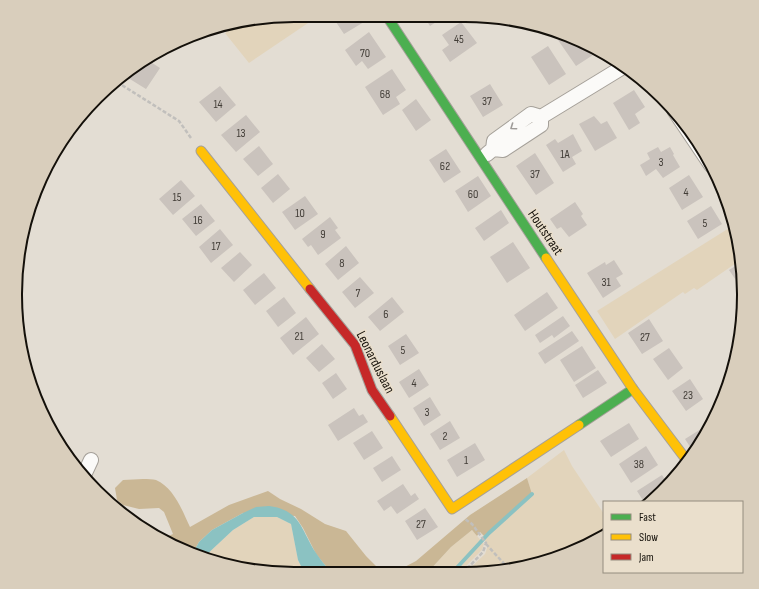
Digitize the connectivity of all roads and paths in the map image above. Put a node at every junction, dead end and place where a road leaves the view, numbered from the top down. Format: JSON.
{"nodes":[{"id":1,"x":391,"y":22,"type":"edge"},
{"id":2,"x":618,"y":70,"type":"edge"},
{"id":3,"x":121,"y":85,"type":"edge"},
{"id":4,"x":201,"y":151,"type":"joint"},
{"id":5,"x":480,"y":158,"type":"junction"},
{"id":6,"x":633,"y":389,"type":"junction"},
{"id":7,"x":684,"y":456,"type":"edge"},
{"id":8,"x":91,"y":460,"type":"dead end"},
{"id":9,"x":86,"y":470,"type":"edge"},
{"id":10,"x":452,"y":509,"type":"junction"},
{"id":11,"x":485,"y":542,"type":"junction"},
{"id":12,"x":505,"y":564,"type":"edge"},
{"id":13,"x":469,"y":567,"type":"edge"}],
"edges":[{"from":1,"to":5,"type":"street","name":"Houtstraat"},
{"from":2,"to":5,"type":"street"},
{"from":3,"to":4,"type":"path"},
{"from":4,"to":10,"type":"street","name":"Leonarduslaan"},
{"from":5,"to":6,"type":"street","name":"Houtstraat"},
{"from":6,"to":7,"type":"street","name":"Houtstraat"},
{"from":6,"to":10,"type":"street"},
{"from":8,"to":9,"type":"street"},
{"from":10,"to":11,"type":"path"},
{"from":11,"to":12,"type":"path"},
{"from":11,"to":13,"type":"path"}]}
